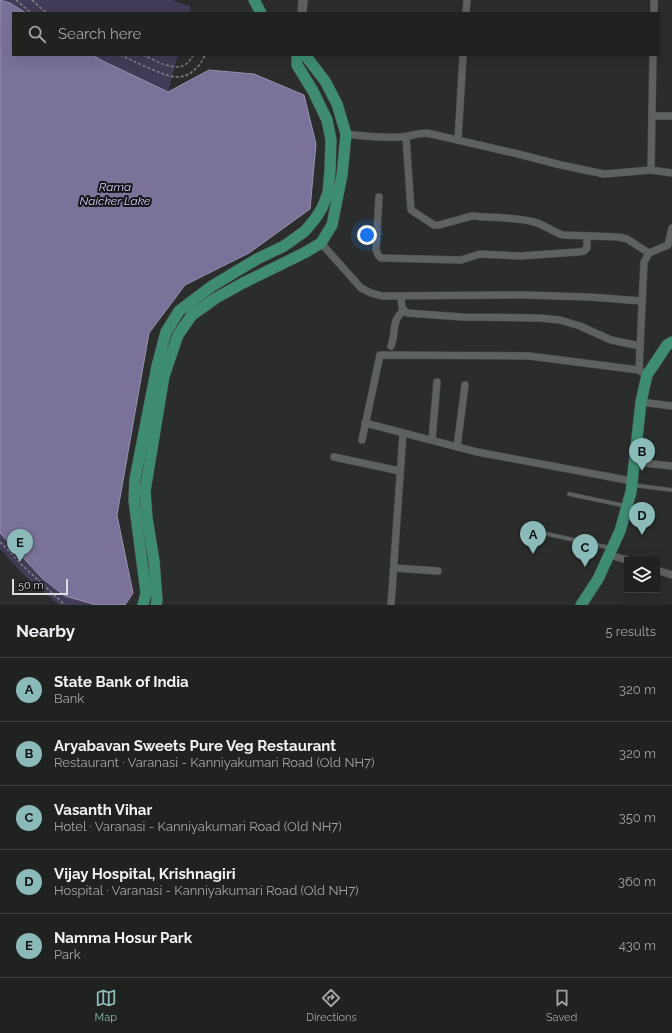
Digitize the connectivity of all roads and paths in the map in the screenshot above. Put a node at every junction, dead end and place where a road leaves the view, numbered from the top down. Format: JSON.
{"nodes":[{"id":1,"x":16,"y":0,"type":"edge"},
{"id":2,"x":32,"y":0,"type":"edge"},
{"id":3,"x":254,"y":0,"type":"edge"},
{"id":4,"x":467,"y":0,"type":"edge"},
{"id":5,"x":654,"y":0,"type":"edge"},
{"id":6,"x":30,"y":12,"type":"edge"},
{"id":7,"x":46,"y":12,"type":"edge"},
{"id":8,"x":260,"y":12,"type":"edge"},
{"id":9,"x":466,"y":12,"type":"edge"},
{"id":10,"x":654,"y":12,"type":"edge"},
{"id":11,"x":122,"y":56,"type":"edge"},
{"id":12,"x":145,"y":56,"type":"edge"},
{"id":13,"x":192,"y":56,"type":"edge"},
{"id":14,"x":205,"y":56,"type":"edge"},
{"id":15,"x":297,"y":56,"type":"edge"},
{"id":16,"x":306,"y":56,"type":"edge"},
{"id":17,"x":463,"y":56,"type":"edge"},
{"id":18,"x":652,"y":56,"type":"edge"},
{"id":19,"x":652,"y":116,"type":"junction"},
{"id":20,"x":672,"y":116,"type":"edge"},
{"id":21,"x":346,"y":134,"type":"junction"},
{"id":22,"x":406,"y":137,"type":"junction"},
{"id":23,"x":458,"y":140,"type":"junction"},
{"id":24,"x":651,"y":170,"type":"junction"},
{"id":25,"x":672,"y":173,"type":"edge"},
{"id":26,"x":379,"y":197,"type":"dead end"},
{"id":27,"x":672,"y":228,"type":"edge"},
{"id":28,"x":588,"y":236,"type":"junction"},
{"id":29,"x":321,"y":243,"type":"junction"},
{"id":30,"x":649,"y":253,"type":"junction"},
{"id":31,"x":400,"y":297,"type":"junction"},
{"id":32,"x":642,"y":301,"type":"junction"},
{"id":33,"x":404,"y":311,"type":"junction"},
{"id":34,"x":672,"y":342,"type":"edge"},
{"id":35,"x":391,"y":346,"type":"dead end"},
{"id":36,"x":640,"y":346,"type":"junction"},
{"id":37,"x":643,"y":372,"type":"junction"},
{"id":38,"x":437,"y":382,"type":"dead end"},
{"id":39,"x":465,"y":386,"type":"dead end"},
{"id":40,"x":641,"y":402,"type":"junction"},
{"id":41,"x":672,"y":406,"type":"edge"},
{"id":42,"x":365,"y":423,"type":"junction"},
{"id":43,"x":402,"y":432,"type":"junction"},
{"id":44,"x":362,"y":440,"type":"dead end"},
{"id":45,"x":432,"y":440,"type":"junction"},
{"id":46,"x":457,"y":447,"type":"junction"},
{"id":47,"x":334,"y":457,"type":"dead end"},
{"id":48,"x":634,"y":462,"type":"junction"},
{"id":49,"x":672,"y":466,"type":"edge"},
{"id":50,"x":400,"y":471,"type":"junction"},
{"id":51,"x":632,"y":483,"type":"junction"},
{"id":52,"x":672,"y":490,"type":"edge"},
{"id":53,"x":569,"y":494,"type":"dead end"},
{"id":54,"x":627,"y":507,"type":"junction"},
{"id":55,"x":538,"y":532,"type":"dead end"},
{"id":56,"x":0,"y":542,"type":"edge"},
{"id":57,"x":610,"y":552,"type":"junction"},
{"id":58,"x":624,"y":559,"type":"edge"},
{"id":59,"x":394,"y":568,"type":"junction"},
{"id":60,"x":660,"y":571,"type":"edge"},
{"id":61,"x":438,"y":572,"type":"dead end"},
{"id":62,"x":672,"y":575,"type":"edge"},
{"id":63,"x":65,"y":605,"type":"edge"},
{"id":64,"x":143,"y":605,"type":"edge"},
{"id":65,"x":156,"y":605,"type":"edge"},
{"id":66,"x":391,"y":605,"type":"edge"},
{"id":67,"x":580,"y":605,"type":"edge"}],
"edges":[{"from":1,"to":6,"type":"path"},
{"from":2,"to":7,"type":"path"},
{"from":3,"to":8,"type":"main road"},
{"from":4,"to":9,"type":"street"},
{"from":5,"to":10,"type":"street"},
{"from":11,"to":14,"type":"path"},
{"from":12,"to":13,"type":"path"},
{"from":15,"to":64,"type":"main road"},
{"from":16,"to":21,"type":"main road"},
{"from":17,"to":23,"type":"street"},
{"from":18,"to":19,"type":"street"},
{"from":19,"to":20,"type":"street"},
{"from":19,"to":24,"type":"street"},
{"from":21,"to":22,"type":"street"},
{"from":21,"to":29,"type":"main road"},
{"from":22,"to":23,"type":"street"},
{"from":22,"to":28,"type":"street"},
{"from":23,"to":24,"type":"street"},
{"from":24,"to":25,"type":"street"},
{"from":26,"to":28,"type":"street"},
{"from":27,"to":30,"type":"street"},
{"from":28,"to":30,"type":"street"},
{"from":29,"to":31,"type":"street"},
{"from":29,"to":65,"type":"main road"},
{"from":30,"to":32,"type":"street"},
{"from":31,"to":32,"type":"street"},
{"from":31,"to":33,"type":"street"},
{"from":32,"to":36,"type":"street"},
{"from":33,"to":35,"type":"street"},
{"from":33,"to":36,"type":"street"},
{"from":34,"to":37,"type":"main road"},
{"from":36,"to":37,"type":"street"},
{"from":37,"to":40,"type":"main road"},
{"from":37,"to":42,"type":"street"},
{"from":38,"to":45,"type":"street"},
{"from":39,"to":46,"type":"street"},
{"from":40,"to":41,"type":"street"},
{"from":40,"to":48,"type":"main road"},
{"from":42,"to":43,"type":"street"},
{"from":42,"to":44,"type":"street"},
{"from":43,"to":45,"type":"street"},
{"from":43,"to":50,"type":"street"},
{"from":45,"to":46,"type":"street"},
{"from":46,"to":51,"type":"street"},
{"from":47,"to":50,"type":"street"},
{"from":48,"to":49,"type":"street"},
{"from":48,"to":51,"type":"main road"},
{"from":50,"to":59,"type":"street"},
{"from":51,"to":52,"type":"lane"},
{"from":51,"to":54,"type":"main road"},
{"from":53,"to":54,"type":"lane"},
{"from":54,"to":57,"type":"main road"},
{"from":55,"to":57,"type":"lane"},
{"from":56,"to":63,"type":"path"},
{"from":57,"to":58,"type":"street"},
{"from":57,"to":67,"type":"main road"},
{"from":59,"to":61,"type":"street"},
{"from":59,"to":66,"type":"street"},
{"from":60,"to":62,"type":"street"}]}
